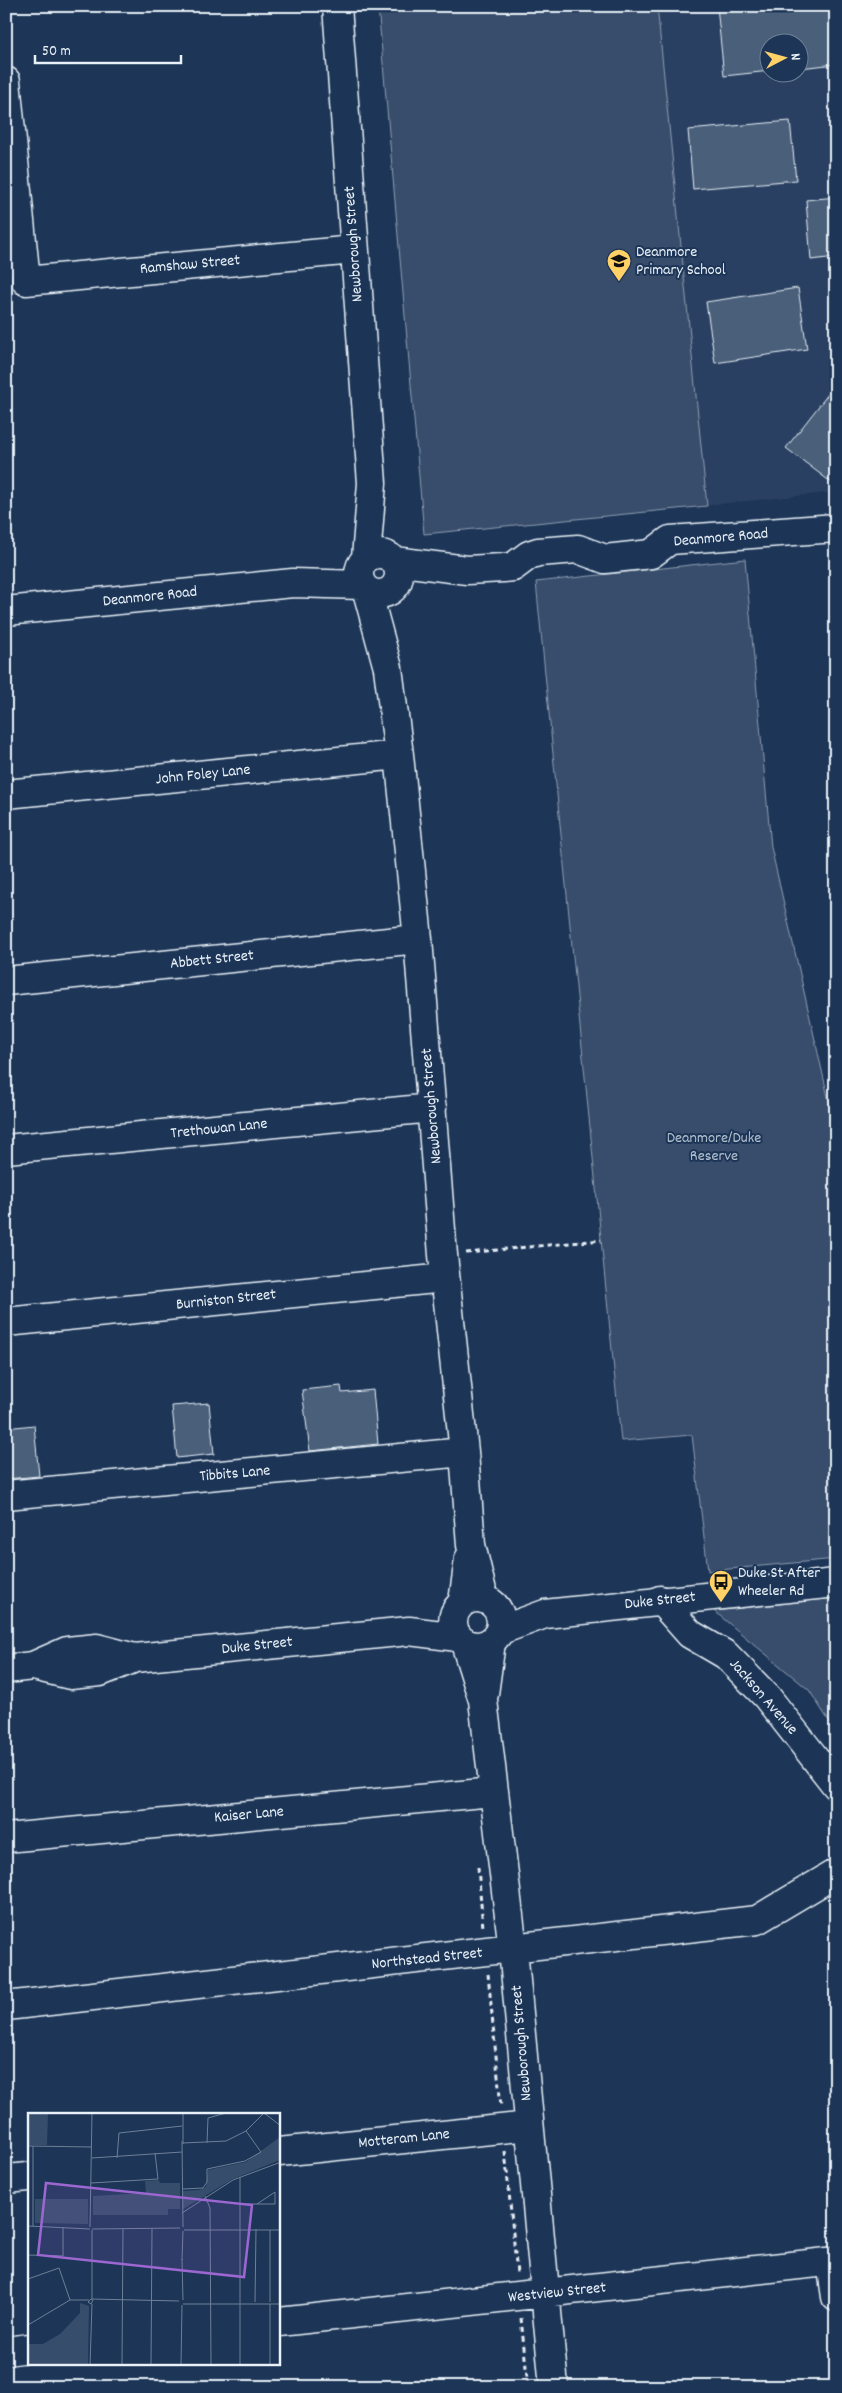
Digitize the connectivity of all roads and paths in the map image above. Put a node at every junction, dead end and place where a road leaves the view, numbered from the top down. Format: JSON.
{"nodes":[{"id":1,"x":337,"y":6,"type":"edge"},
{"id":2,"x":6,"y":81,"type":"edge"},
{"id":3,"x":354,"y":250,"type":"junction"},
{"id":4,"x":836,"y":528,"type":"edge"},
{"id":5,"x":378,"y":574,"type":"junction"},
{"id":6,"x":6,"y":611,"type":"edge"},
{"id":7,"x":399,"y":755,"type":"junction"},
{"id":8,"x":6,"y":794,"type":"edge"},
{"id":9,"x":418,"y":939,"type":"junction"},
{"id":10,"x":6,"y":981,"type":"edge"},
{"id":11,"x":432,"y":1108,"type":"junction"},
{"id":12,"x":6,"y":1149,"type":"edge"},
{"id":13,"x":601,"y":1240,"type":"dead end"},
{"id":14,"x":444,"y":1266,"type":"junction"},
{"id":15,"x":6,"y":1322,"type":"edge"},
{"id":16,"x":464,"y":1452,"type":"junction"},
{"id":17,"x":6,"y":1495,"type":"edge"},
{"id":18,"x":836,"y":1583,"type":"edge"},
{"id":19,"x":660,"y":1600,"type":"junction"},
{"id":20,"x":482,"y":1615,"type":"junction"},
{"id":21,"x":409,"y":1631,"type":"junction"},
{"id":22,"x":461,"y":1640,"type":"junction"},
{"id":23,"x":6,"y":1669,"type":"edge"},
{"id":24,"x":483,"y":1700,"type":"junction"},
{"id":25,"x":836,"y":1785,"type":"edge"},
{"id":26,"x":493,"y":1792,"type":"junction"},
{"id":27,"x":6,"y":1838,"type":"edge"},
{"id":28,"x":477,"y":1863,"type":"dead end"},
{"id":29,"x":836,"y":1874,"type":"edge"},
{"id":30,"x":513,"y":1950,"type":"junction"},
{"id":31,"x":486,"y":1952,"type":"junction"},
{"id":32,"x":6,"y":2006,"type":"edge"},
{"id":33,"x":529,"y":2126,"type":"junction"},
{"id":34,"x":503,"y":2129,"type":"junction"},
{"id":35,"x":280,"y":2152,"type":"edge"},
{"id":36,"x":28,"y":2177,"type":"edge"},
{"id":37,"x":6,"y":2179,"type":"edge"},
{"id":38,"x":833,"y":2262,"type":"edge"},
{"id":39,"x":532,"y":2296,"type":"junction"},
{"id":40,"x":836,"y":2297,"type":"edge"},
{"id":41,"x":280,"y":2322,"type":"edge"},
{"id":42,"x":28,"y":2348,"type":"edge"},
{"id":43,"x":6,"y":2351,"type":"edge"},
{"id":44,"x":528,"y":2387,"type":"edge"},
{"id":45,"x":554,"y":2387,"type":"edge"}],
"edges":[{"from":1,"to":3,"type":"street","name":"Newborough Street"},
{"from":2,"to":3,"type":"street","name":"Ramshaw Street"},
{"from":3,"to":5,"type":"street","name":"Newborough Street"},
{"from":4,"to":5,"type":"street","name":"Deanmore Road"},
{"from":5,"to":6,"type":"street","name":"Deanmore Road"},
{"from":5,"to":7,"type":"street","name":"Newborough Street"},
{"from":7,"to":8,"type":"street","name":"John Foley Lane"},
{"from":7,"to":9,"type":"street","name":"Newborough Street"},
{"from":9,"to":10,"type":"street","name":"Abbett Street"},
{"from":9,"to":11,"type":"street","name":"Newborough Street"},
{"from":11,"to":12,"type":"street","name":"Trethowan Lane"},
{"from":11,"to":14,"type":"street","name":"Newborough Street"},
{"from":13,"to":14,"type":"path"},
{"from":14,"to":15,"type":"street","name":"Burniston Street"},
{"from":14,"to":16,"type":"street","name":"Newborough Street"},
{"from":16,"to":17,"type":"street","name":"Tibbits Lane"},
{"from":16,"to":20,"type":"street","name":"Newborough Street"},
{"from":18,"to":19,"type":"street","name":"Duke Street"},
{"from":19,"to":20,"type":"street","name":"Duke Street"},
{"from":19,"to":25,"type":"street","name":"Jackson Avenue"},
{"from":20,"to":21,"type":"street","name":"Duke Street"},
{"from":20,"to":22,"type":"street","name":"Duke Street"},
{"from":20,"to":24,"type":"street","name":"Newborough Street"},
{"from":21,"to":22,"type":"street","name":"Duke Street"},
{"from":21,"to":23,"type":"street","name":"Duke Street"},
{"from":22,"to":24,"type":"street","name":"Newborough Street"},
{"from":24,"to":26,"type":"street","name":"Newborough Street"},
{"from":26,"to":27,"type":"street","name":"Kaiser Lane"},
{"from":26,"to":30,"type":"street","name":"Newborough Street"},
{"from":28,"to":31,"type":"path"},
{"from":29,"to":30,"type":"street","name":"Northstead Street"},
{"from":30,"to":31,"type":"street","name":"Northstead Street"},
{"from":30,"to":33,"type":"street","name":"Newborough Street"},
{"from":31,"to":32,"type":"street","name":"Northstead Street"},
{"from":31,"to":34,"type":"path"},
{"from":33,"to":34,"type":"street","name":"Motteram Lane"},
{"from":33,"to":39,"type":"street","name":"Newborough Street"},
{"from":34,"to":35,"type":"street","name":"Motteram Lane"},
{"from":34,"to":39,"type":"path"},
{"from":36,"to":37,"type":"street"},
{"from":38,"to":39,"type":"street","name":"Westview Street"},
{"from":38,"to":40,"type":"street"},
{"from":39,"to":41,"type":"street","name":"Westview Street"},
{"from":39,"to":44,"type":"path"},
{"from":39,"to":45,"type":"street","name":"Newborough Street"},
{"from":42,"to":43,"type":"street"}]}
